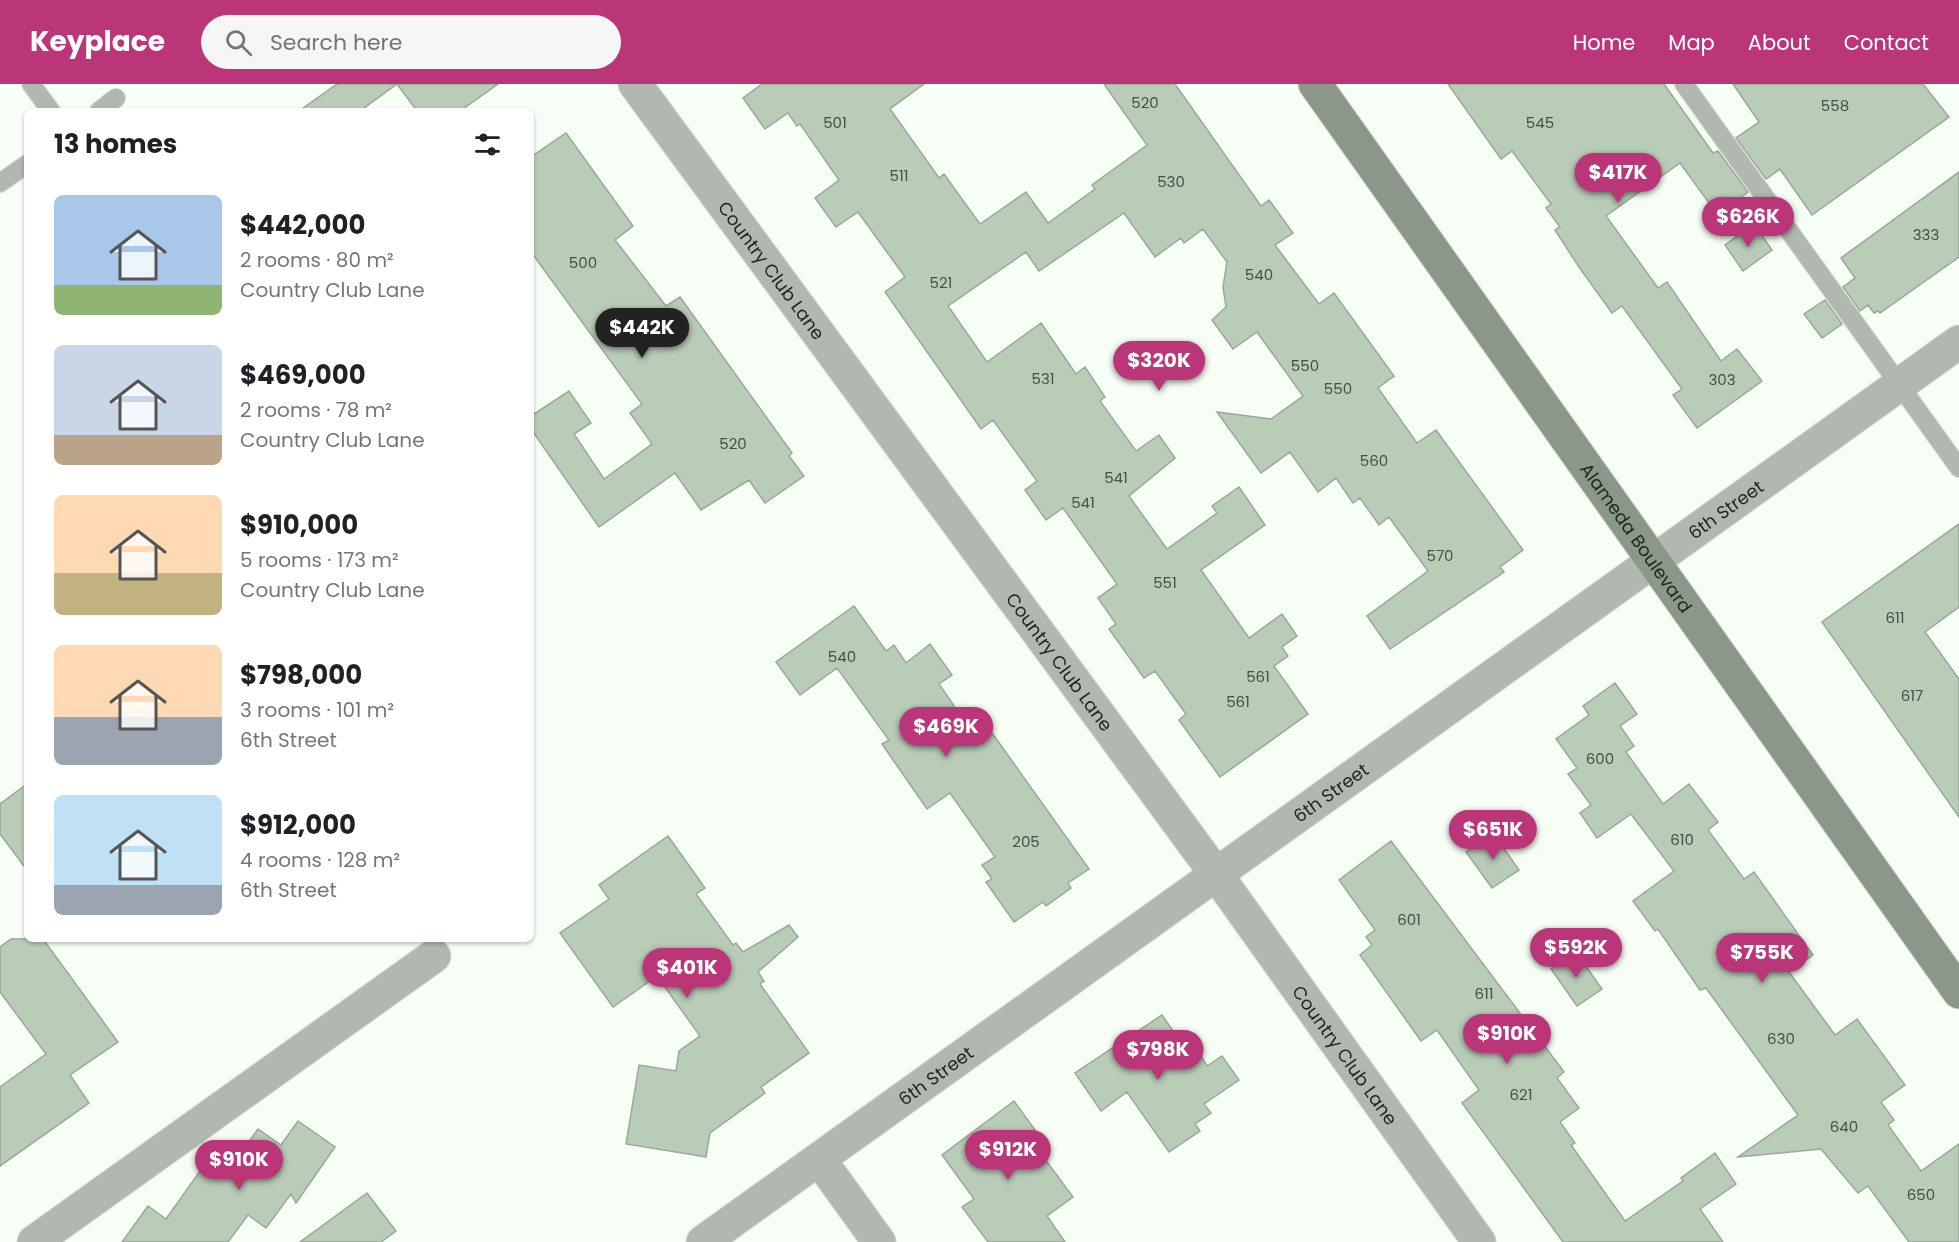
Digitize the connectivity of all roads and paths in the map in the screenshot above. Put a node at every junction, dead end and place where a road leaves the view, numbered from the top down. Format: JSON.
{"nodes":[{"id":1,"x":31,"y":84,"type":"edge"},
{"id":2,"x":635,"y":84,"type":"edge"},
{"id":3,"x":1315,"y":84,"type":"edge"},
{"id":4,"x":1684,"y":84,"type":"edge"},
{"id":5,"x":116,"y":98,"type":"dead end"},
{"id":6,"x":49,"y":108,"type":"edge"},
{"id":7,"x":103,"y":108,"type":"edge"},
{"id":8,"x":24,"y":166,"type":"edge"},
{"id":9,"x":0,"y":183,"type":"edge"},
{"id":10,"x":1959,"y":342,"type":"edge"},
{"id":11,"x":1899,"y":385,"type":"junction"},
{"id":12,"x":1959,"y":468,"type":"edge"},
{"id":13,"x":1653,"y":561,"type":"junction"},
{"id":14,"x":1216,"y":874,"type":"junction"},
{"id":15,"x":434,"y":956,"type":"dead end"},
{"id":16,"x":1959,"y":992,"type":"edge"},
{"id":17,"x":819,"y":1159,"type":"junction"},
{"id":18,"x":34,"y":1242,"type":"edge"},
{"id":19,"x":703,"y":1242,"type":"edge"},
{"id":20,"x":879,"y":1242,"type":"edge"},
{"id":21,"x":1479,"y":1242,"type":"edge"}],
"edges":[{"from":1,"to":6,"type":"lane"},
{"from":2,"to":14,"type":"street","name":"Country Club Lane"},
{"from":3,"to":13,"type":"main road","name":"Alameda Boulevard"},
{"from":4,"to":11,"type":"lane"},
{"from":5,"to":7,"type":"lane"},
{"from":8,"to":9,"type":"lane"},
{"from":10,"to":11,"type":"street","name":"6th Street"},
{"from":11,"to":12,"type":"lane"},
{"from":11,"to":13,"type":"street","name":"6th Street"},
{"from":13,"to":14,"type":"street","name":"6th Street"},
{"from":13,"to":16,"type":"main road","name":"Alameda Boulevard"},
{"from":14,"to":17,"type":"street","name":"6th Street"},
{"from":14,"to":21,"type":"street","name":"Country Club Lane"},
{"from":15,"to":18,"type":"street"},
{"from":17,"to":19,"type":"street","name":"6th Street"},
{"from":17,"to":20,"type":"street"}]}
